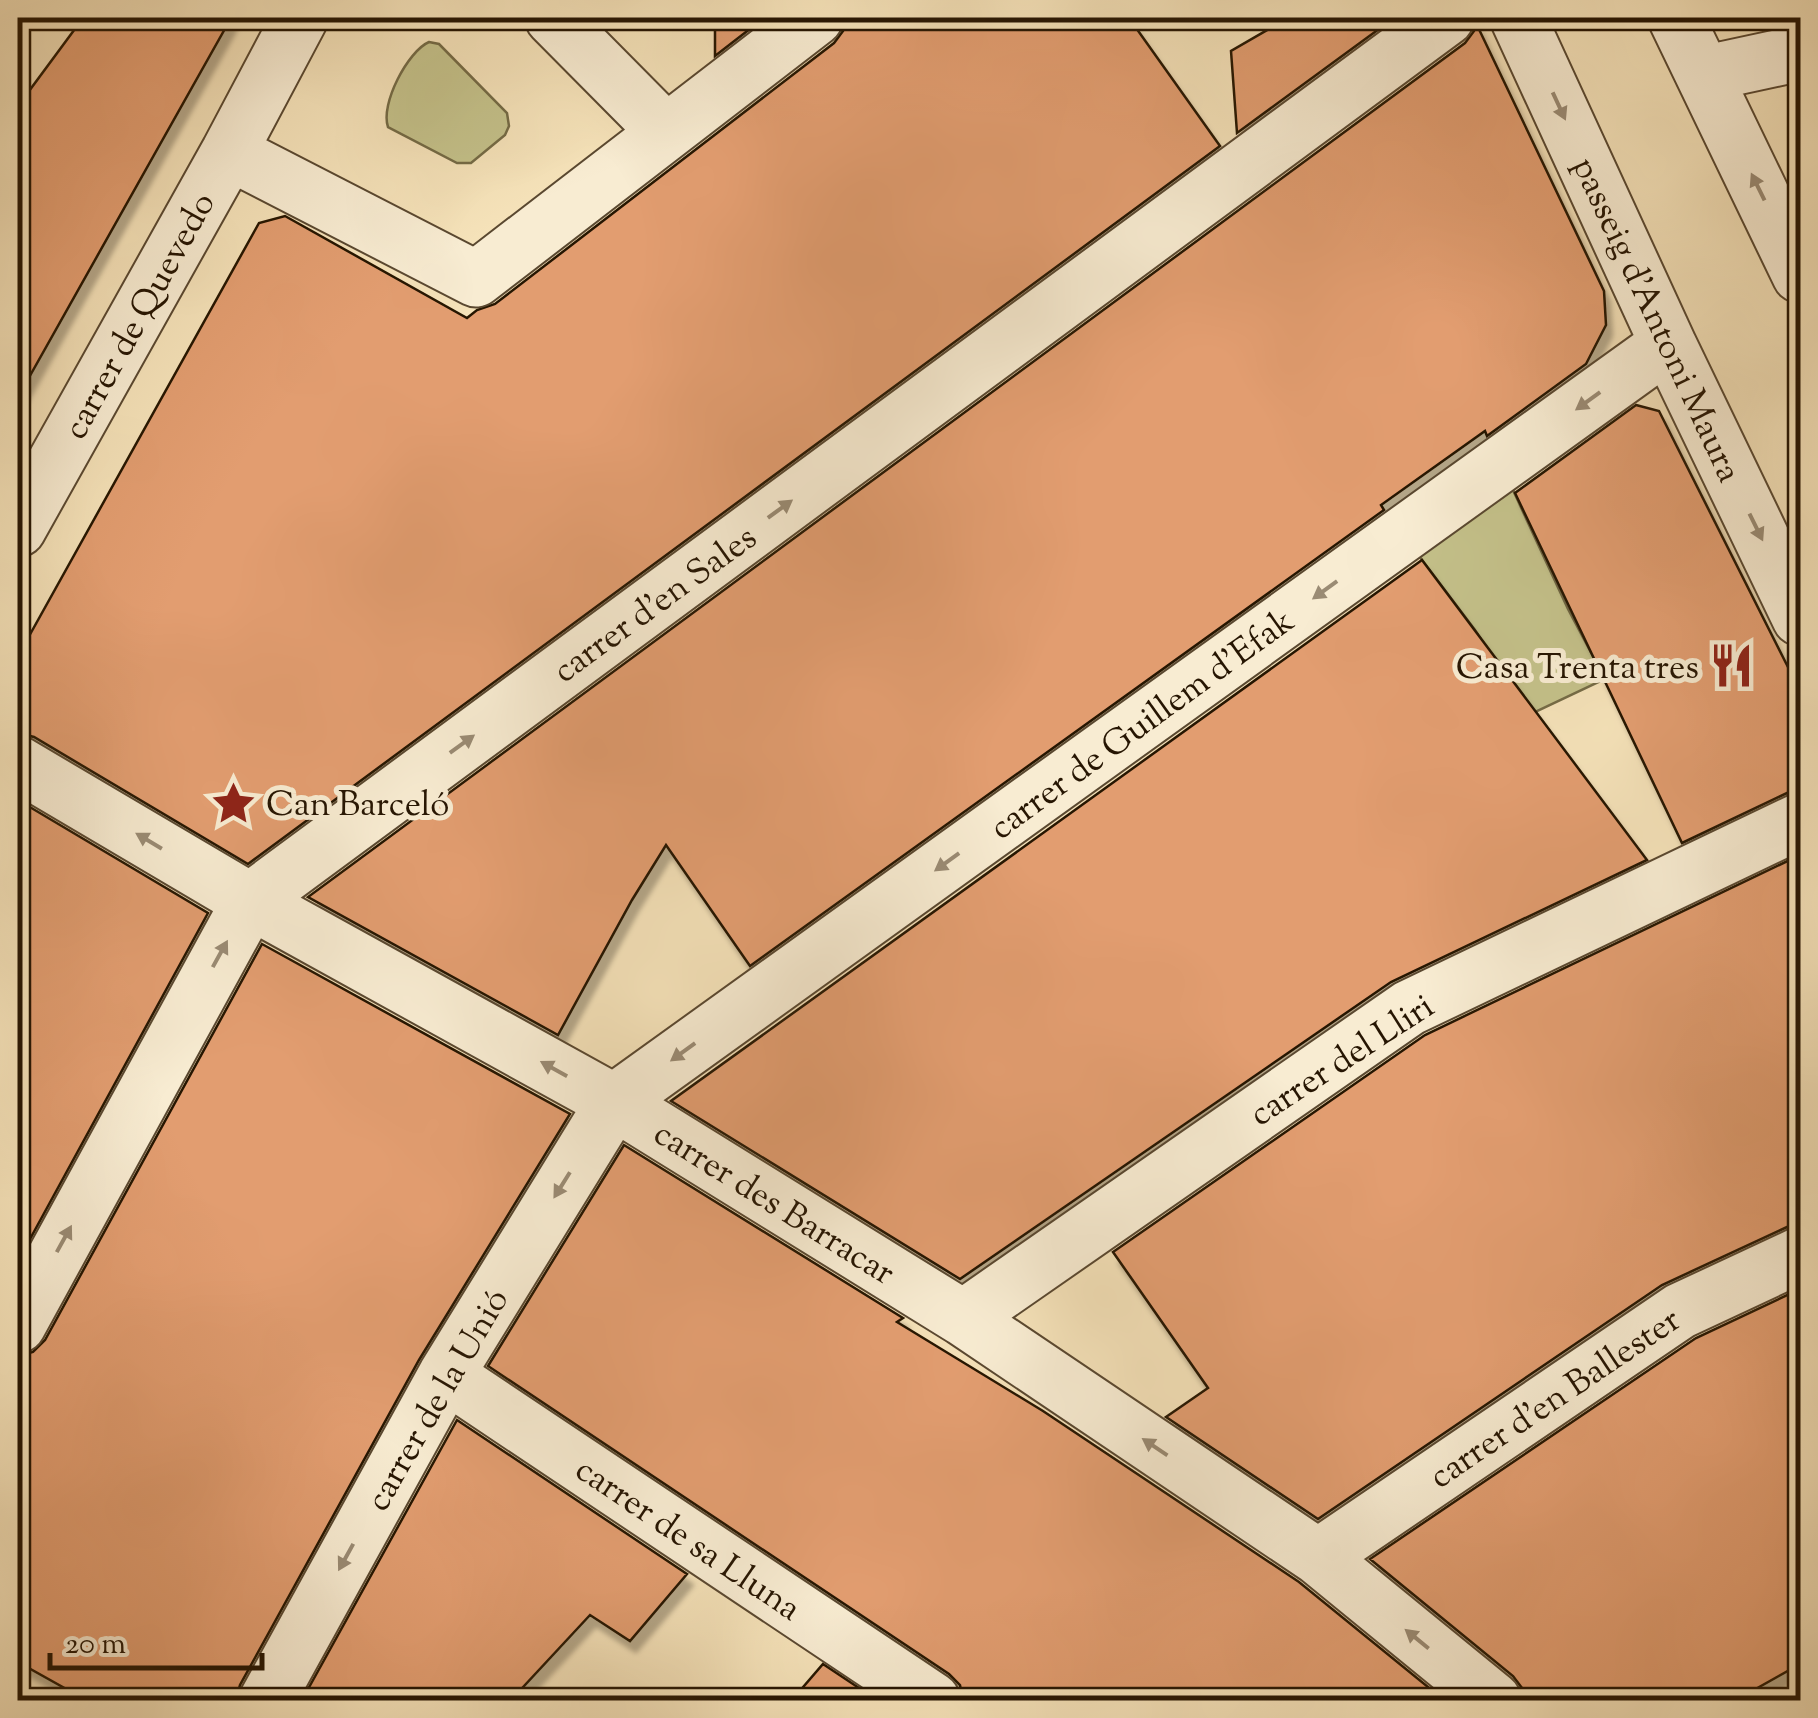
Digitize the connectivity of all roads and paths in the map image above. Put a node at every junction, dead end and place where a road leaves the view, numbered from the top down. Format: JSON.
{"nodes":[{"id":1,"x":300,"y":18,"type":"edge"},
{"id":2,"x":553,"y":18,"type":"edge"},
{"id":3,"x":815,"y":18,"type":"edge"},
{"id":4,"x":1446,"y":18,"type":"edge"},
{"id":5,"x":1518,"y":18,"type":"edge"},
{"id":6,"x":1676,"y":18,"type":"edge"},
{"id":7,"x":1800,"y":53,"type":"edge"},
{"id":8,"x":1703,"y":74,"type":"junction"},
{"id":9,"x":666,"y":132,"type":"junction"},
{"id":10,"x":229,"y":152,"type":"junction"},
{"id":11,"x":1800,"y":275,"type":"edge"},
{"id":12,"x":1668,"y":344,"type":"junction"},
{"id":13,"x":18,"y":529,"type":"edge"},
{"id":14,"x":1800,"y":618,"type":"edge"},
{"id":15,"x":18,"y":764,"type":"edge"},
{"id":16,"x":1800,"y":821,"type":"edge"},
{"id":17,"x":250,"y":901,"type":"junction"},
{"id":18,"x":614,"y":1102,"type":"junction"},
{"id":19,"x":1800,"y":1255,"type":"edge"},
{"id":20,"x":963,"y":1318,"type":"junction"},
{"id":21,"x":18,"y":1325,"type":"edge"},
{"id":22,"x":446,"y":1374,"type":"junction"},
{"id":23,"x":1318,"y":1557,"type":"junction"},
{"id":24,"x":266,"y":1700,"type":"edge"},
{"id":25,"x":932,"y":1700,"type":"edge"},
{"id":26,"x":1493,"y":1700,"type":"edge"}],
"edges":[{"from":1,"to":10,"type":"street","name":"carrer de Quevedo"},
{"from":2,"to":9,"type":"street"},
{"from":3,"to":9,"type":"street"},
{"from":17,"to":4,"type":"street","name":"carrer d'en Sales","one_way":true},
{"from":5,"to":12,"type":"street","name":"passeig d'Antoni Maura","one_way":true},
{"from":6,"to":8,"type":"street"},
{"from":7,"to":8,"type":"street"},
{"from":11,"to":8,"type":"street","one_way":true},
{"from":9,"to":10,"type":"street"},
{"from":10,"to":13,"type":"street","name":"carrer de Quevedo"},
{"from":12,"to":14,"type":"street","name":"passeig d'Antoni Maura","one_way":true},
{"from":12,"to":18,"type":"street","name":"carrer de Guillem d'Efak","one_way":true},
{"from":17,"to":15,"type":"street","name":"carrer des Barracar","one_way":true},
{"from":16,"to":20,"type":"street","name":"carrer del Lliri"},
{"from":18,"to":17,"type":"street","name":"carrer des Barracar","one_way":true},
{"from":21,"to":17,"type":"street","name":"carrer d'en Sales","one_way":true},
{"from":18,"to":20,"type":"street","name":"carrer des Barracar"},
{"from":18,"to":22,"type":"street","name":"carrer de la Unió","one_way":true},
{"from":19,"to":23,"type":"street","name":"carrer d'en Ballester"},
{"from":23,"to":20,"type":"street","name":"carrer des Barracar","one_way":true},
{"from":22,"to":24,"type":"street","name":"carrer de la Unió","one_way":true},
{"from":22,"to":25,"type":"street","name":"carrer de sa Lluna"},
{"from":26,"to":23,"type":"street","name":"carrer des Barracar","one_way":true}]}
